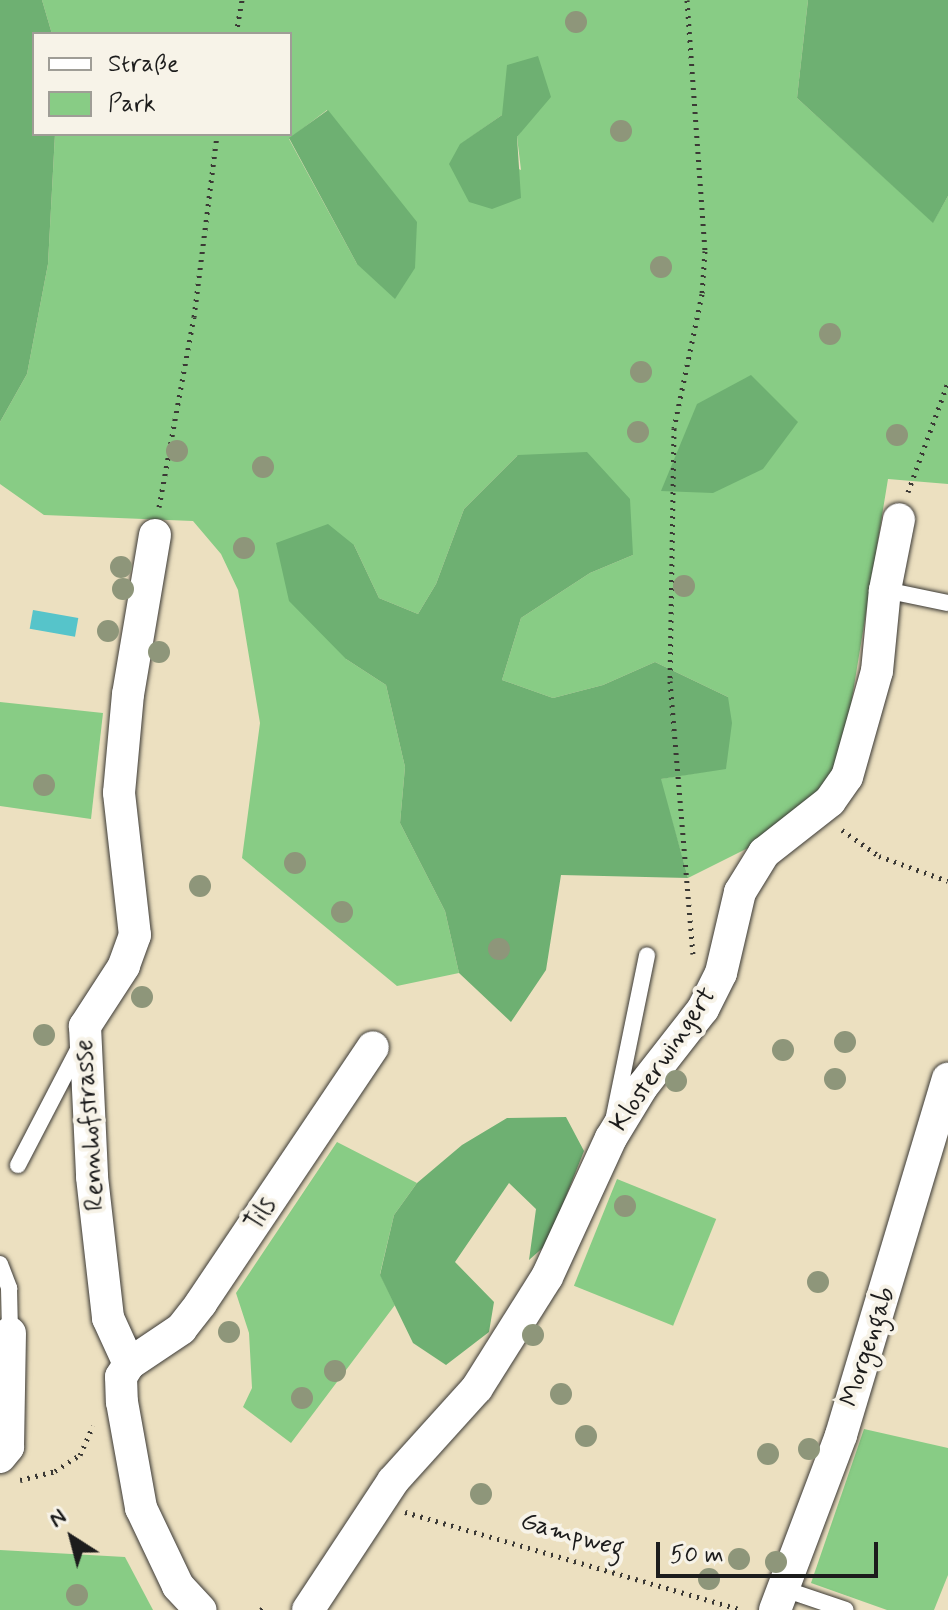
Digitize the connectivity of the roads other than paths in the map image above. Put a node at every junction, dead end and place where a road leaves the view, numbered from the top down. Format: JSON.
{"nodes":[{"id":1,"x":899,"y":519,"type":"road end"},
{"id":2,"x":155,"y":535,"type":"road end"},
{"id":3,"x":885,"y":590,"type":"junction"},
{"id":4,"x":948,"y":603,"type":"edge"},
{"id":5,"x":647,"y":955,"type":"dead end"},
{"id":6,"x":85,"y":1036,"type":"junction"},
{"id":7,"x":373,"y":1047,"type":"dead end"},
{"id":8,"x":948,"y":1079,"type":"edge"},
{"id":9,"x":611,"y":1138,"type":"junction"},
{"id":10,"x":18,"y":1165,"type":"dead end"},
{"id":11,"x":0,"y":1264,"type":"edge"},
{"id":12,"x":10,"y":1333,"type":"joint"},
{"id":13,"x":129,"y":1364,"type":"junction"},
{"id":14,"x":4,"y":1471,"type":"edge"},
{"id":15,"x":780,"y":1599,"type":"edge"},
{"id":16,"x":200,"y":1610,"type":"edge"},
{"id":17,"x":308,"y":1610,"type":"edge"},
{"id":18,"x":846,"y":1610,"type":"edge"}],
"edges":[{"from":1,"to":3,"type":"street","name":"Klosterwingert"},
{"from":2,"to":6,"type":"street","name":"Rennhofstrasse"},
{"from":3,"to":4,"type":"lane"},
{"from":3,"to":9,"type":"street","name":"Klosterwingert"},
{"from":5,"to":9,"type":"lane"},
{"from":6,"to":10,"type":"lane"},
{"from":6,"to":13,"type":"street","name":"Rennhofstrasse"},
{"from":7,"to":13,"type":"street","name":"Tils"},
{"from":8,"to":15,"type":"street","name":"Morgengab"},
{"from":9,"to":17,"type":"street","name":"Klosterwingert"},
{"from":11,"to":12,"type":"lane"},
{"from":12,"to":14,"type":"street"},
{"from":13,"to":16,"type":"street"},
{"from":15,"to":18,"type":"lane"}]}
